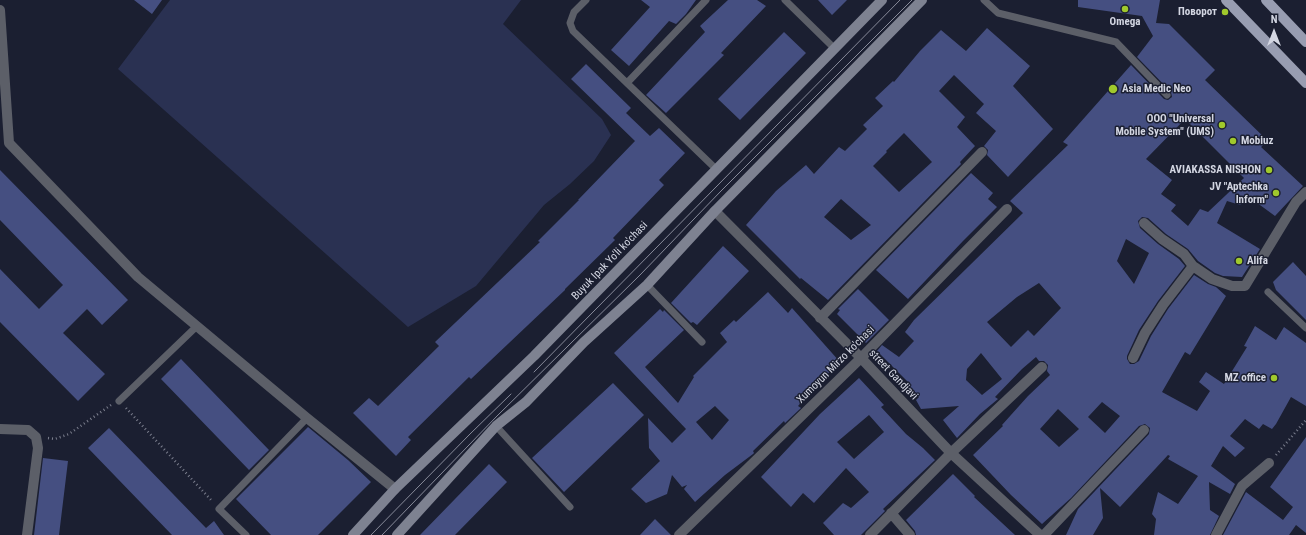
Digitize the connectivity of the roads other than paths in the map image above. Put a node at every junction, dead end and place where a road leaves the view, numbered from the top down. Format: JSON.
{"nodes":[{"id":1,"x":586,"y":0,"type":"edge"},
{"id":2,"x":706,"y":0,"type":"edge"},
{"id":3,"x":785,"y":0,"type":"edge"},
{"id":4,"x":882,"y":0,"type":"edge"},
{"id":5,"x":922,"y":0,"type":"edge"},
{"id":6,"x":984,"y":0,"type":"edge"},
{"id":7,"x":1226,"y":0,"type":"edge"},
{"id":8,"x":1266,"y":0,"type":"edge"},
{"id":9,"x":0,"y":10,"type":"edge"},
{"id":10,"x":1306,"y":42,"type":"edge"},
{"id":11,"x":834,"y":48,"type":"junction"},
{"id":12,"x":627,"y":83,"type":"junction"},
{"id":13,"x":1306,"y":84,"type":"edge"},
{"id":14,"x":1167,"y":95,"type":"dead end"},
{"id":15,"x":982,"y":152,"type":"dead end"},
{"id":16,"x":716,"y":169,"type":"junction"},
{"id":17,"x":1306,"y":192,"type":"edge"},
{"id":18,"x":1007,"y":209,"type":"dead end"},
{"id":19,"x":715,"y":211,"type":"junction"},
{"id":20,"x":1144,"y":223,"type":"dead end"},
{"id":21,"x":1193,"y":266,"type":"junction"},
{"id":22,"x":647,"y":284,"type":"junction"},
{"id":23,"x":1268,"y":292,"type":"dead end"},
{"id":24,"x":820,"y":318,"type":"junction"},
{"id":25,"x":197,"y":326,"type":"junction"},
{"id":26,"x":1306,"y":328,"type":"edge"},
{"id":27,"x":702,"y":342,"type":"dead end"},
{"id":28,"x":861,"y":358,"type":"junction"},
{"id":29,"x":1132,"y":358,"type":"dead end"},
{"id":30,"x":1042,"y":367,"type":"dead end"},
{"id":31,"x":119,"y":401,"type":"road end"},
{"id":32,"x":307,"y":418,"type":"junction"},
{"id":33,"x":496,"y":426,"type":"junction"},
{"id":34,"x":0,"y":429,"type":"edge"},
{"id":35,"x":1144,"y":430,"type":"dead end"},
{"id":36,"x":951,"y":453,"type":"junction"},
{"id":37,"x":1269,"y":463,"type":"road end"},
{"id":38,"x":395,"y":489,"type":"junction"},
{"id":39,"x":570,"y":507,"type":"dead end"},
{"id":40,"x":891,"y":513,"type":"junction"},
{"id":41,"x":27,"y":535,"type":"edge"},
{"id":42,"x":246,"y":535,"type":"edge"},
{"id":43,"x":353,"y":535,"type":"edge"},
{"id":44,"x":397,"y":535,"type":"edge"},
{"id":45,"x":679,"y":535,"type":"edge"},
{"id":46,"x":870,"y":535,"type":"edge"},
{"id":47,"x":910,"y":535,"type":"edge"},
{"id":48,"x":1040,"y":535,"type":"edge"},
{"id":49,"x":1044,"y":535,"type":"edge"},
{"id":50,"x":1216,"y":535,"type":"edge"}],
"edges":[{"from":1,"to":12,"type":"lane"},
{"from":2,"to":12,"type":"lane"},
{"from":3,"to":11,"type":"lane"},
{"from":4,"to":11,"type":"main road","name":"Buyuk Ipak Yo'li ko'chasi"},
{"from":5,"to":19,"type":"main road"},
{"from":6,"to":14,"type":"lane"},
{"from":7,"to":13,"type":"main road"},
{"from":8,"to":10,"type":"main road"},
{"from":9,"to":25,"type":"street"},
{"from":11,"to":16,"type":"main road","name":"Buyuk Ipak Yo'li ko'chasi"},
{"from":12,"to":16,"type":"lane"},
{"from":15,"to":24,"type":"street"},
{"from":16,"to":38,"type":"main road","name":"Buyuk Ipak Yo'li ko'chasi"},
{"from":17,"to":21,"type":"street"},
{"from":18,"to":28,"type":"street","name":"Xumoyun Mirzo ko'chasi"},
{"from":19,"to":22,"type":"main road"},
{"from":19,"to":24,"type":"street","name":"street Gandjavi"},
{"from":20,"to":21,"type":"street"},
{"from":21,"to":29,"type":"street"},
{"from":22,"to":27,"type":"lane"},
{"from":22,"to":33,"type":"main road"},
{"from":23,"to":26,"type":"lane"},
{"from":24,"to":28,"type":"street","name":"street Gandjavi"},
{"from":25,"to":31,"type":"lane"},
{"from":25,"to":32,"type":"street"},
{"from":28,"to":36,"type":"street","name":"street Gandjavi"},
{"from":28,"to":45,"type":"street","name":"Xumoyun Mirzo ko'chasi"},
{"from":30,"to":36,"type":"street"},
{"from":32,"to":38,"type":"street"},
{"from":32,"to":42,"type":"lane"},
{"from":33,"to":39,"type":"lane"},
{"from":33,"to":44,"type":"main road"},
{"from":34,"to":41,"type":"street"},
{"from":35,"to":49,"type":"street"},
{"from":36,"to":40,"type":"street"},
{"from":36,"to":48,"type":"street","name":"street Gandjavi"},
{"from":37,"to":50,"type":"street"},
{"from":38,"to":43,"type":"main road","name":"Buyuk Ipak Yo'li ko'chasi"},
{"from":40,"to":46,"type":"street"},
{"from":40,"to":47,"type":"street"}]}
